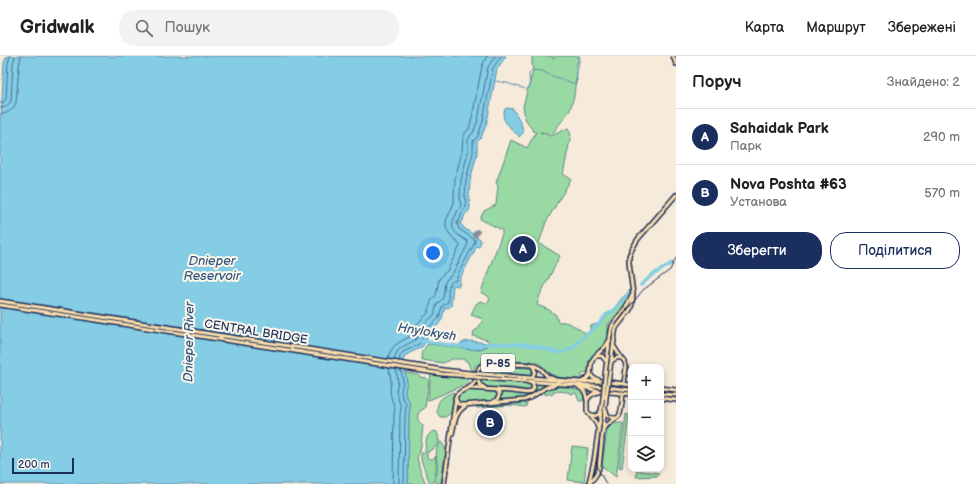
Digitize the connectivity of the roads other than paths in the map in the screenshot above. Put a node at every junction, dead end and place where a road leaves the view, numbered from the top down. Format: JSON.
{"nodes":[{"id":1,"x":673,"y":56,"type":"edge"},
{"id":2,"x":676,"y":64,"type":"edge"},
{"id":3,"x":676,"y":195,"type":"edge"},
{"id":4,"x":633,"y":294,"type":"junction"},
{"id":5,"x":0,"y":301,"type":"edge"},
{"id":6,"x":0,"y":305,"type":"edge"},
{"id":7,"x":610,"y":337,"type":"junction"},
{"id":8,"x":613,"y":345,"type":"junction"},
{"id":9,"x":595,"y":356,"type":"junction"},
{"id":10,"x":624,"y":359,"type":"junction"},
{"id":11,"x":609,"y":362,"type":"junction"},
{"id":12,"x":531,"y":364,"type":"junction"},
{"id":13,"x":415,"y":368,"type":"junction"},
{"id":14,"x":590,"y":372,"type":"junction"},
{"id":15,"x":482,"y":376,"type":"junction"},
{"id":16,"x":530,"y":378,"type":"junction"},
{"id":17,"x":477,"y":379,"type":"junction"},
{"id":18,"x":527,"y":381,"type":"junction"},
{"id":19,"x":558,"y":381,"type":"junction"},
{"id":20,"x":602,"y":381,"type":"junction"},
{"id":21,"x":581,"y":382,"type":"junction"},
{"id":22,"x":566,"y":384,"type":"junction"},
{"id":23,"x":624,"y":384,"type":"junction"},
{"id":24,"x":628,"y":384,"type":"edge"},
{"id":25,"x":577,"y":385,"type":"junction"},
{"id":26,"x":597,"y":386,"type":"junction"},
{"id":27,"x":664,"y":388,"type":"edge"},
{"id":28,"x":466,"y":389,"type":"junction"},
{"id":29,"x":487,"y":389,"type":"junction"},
{"id":30,"x":495,"y":390,"type":"junction"},
{"id":31,"x":628,"y":390,"type":"edge"},
{"id":32,"x":676,"y":390,"type":"edge"},
{"id":33,"x":599,"y":391,"type":"junction"},
{"id":34,"x":623,"y":393,"type":"junction"},
{"id":35,"x":628,"y":394,"type":"edge"},
{"id":36,"x":664,"y":394,"type":"edge"},
{"id":37,"x":676,"y":395,"type":"edge"},
{"id":38,"x":455,"y":398,"type":"junction"},
{"id":39,"x":664,"y":398,"type":"edge"},
{"id":40,"x":587,"y":400,"type":"junction"},
{"id":41,"x":676,"y":400,"type":"edge"},
{"id":42,"x":487,"y":403,"type":"junction"},
{"id":43,"x":469,"y":405,"type":"junction"},
{"id":44,"x":603,"y":409,"type":"junction"},
{"id":45,"x":588,"y":413,"type":"junction"},
{"id":46,"x":616,"y":418,"type":"junction"},
{"id":47,"x":598,"y":430,"type":"junction"},
{"id":48,"x":603,"y":432,"type":"junction"},
{"id":49,"x":450,"y":442,"type":"junction"},
{"id":50,"x":444,"y":484,"type":"edge"},
{"id":51,"x":588,"y":484,"type":"edge"}],
"edges":[{"from":1,"to":2,"type":"main road"},
{"from":3,"to":4,"type":"main road"},
{"from":4,"to":7,"type":"main road"},
{"from":4,"to":8,"type":"main road"},
{"from":5,"to":13,"type":"main road","name":"CENTRAL BRIDGE"},
{"from":6,"to":13,"type":"main road","name":"CENTRAL BRIDGE"},
{"from":7,"to":9,"type":"main road"},
{"from":7,"to":11,"type":"main road"},
{"from":8,"to":10,"type":"main road"},
{"from":8,"to":11,"type":"main road"},
{"from":9,"to":11,"type":"main road"},
{"from":9,"to":14,"type":"main road"},
{"from":10,"to":11,"type":"main road"},
{"from":10,"to":23,"type":"main road"},
{"from":11,"to":44,"type":"main road","bridge":true},
{"from":12,"to":16,"type":"main road","number":"Р-85"},
{"from":12,"to":17,"type":"main road","number":"Р-85"},
{"from":12,"to":19,"type":"main road","number":"Р-85"},
{"from":13,"to":15,"type":"main road","bridge":true},
{"from":14,"to":20,"type":"main road"},
{"from":14,"to":21,"type":"main road"},
{"from":15,"to":16,"type":"main road"},
{"from":15,"to":18,"type":"main road"},
{"from":16,"to":19,"type":"main road"},
{"from":17,"to":28,"type":"main road","number":"Р-85"},
{"from":17,"to":29,"type":"main road","number":"Р-85"},
{"from":18,"to":22,"type":"main road"},
{"from":18,"to":30,"type":"main road","number":"Р-85"},
{"from":19,"to":21,"type":"main road"},
{"from":20,"to":21,"type":"main road"},
{"from":20,"to":23,"type":"main road"},
{"from":21,"to":26,"type":"main road"},
{"from":22,"to":25,"type":"main road"},
{"from":22,"to":42,"type":"main road"},
{"from":23,"to":24,"type":"main road"},
{"from":25,"to":26,"type":"main road"},
{"from":25,"to":33,"type":"main road"},
{"from":25,"to":40,"type":"main road"},
{"from":26,"to":31,"type":"main road"},
{"from":27,"to":32,"type":"main road"},
{"from":28,"to":29,"type":"main road","number":"Р-85"},
{"from":28,"to":38,"type":"main road","number":"Р-85"},
{"from":29,"to":30,"type":"main road","number":"Р-85"},
{"from":30,"to":42,"type":"main road","number":"Р-85"},
{"from":33,"to":34,"type":"main road"},
{"from":33,"to":40,"type":"main road"},
{"from":34,"to":35,"type":"main road"},
{"from":34,"to":46,"type":"main road"},
{"from":36,"to":37,"type":"main road"},
{"from":38,"to":43,"type":"main road"},
{"from":38,"to":49,"type":"main road"},
{"from":39,"to":41,"type":"main road"},
{"from":40,"to":45,"type":"main road"},
{"from":42,"to":43,"type":"main road"},
{"from":43,"to":49,"type":"main road"},
{"from":44,"to":45,"type":"main road"},
{"from":44,"to":46,"type":"main road"},
{"from":44,"to":47,"type":"main road"},
{"from":44,"to":48,"type":"main road"},
{"from":45,"to":47,"type":"main road"},
{"from":46,"to":48,"type":"main road"},
{"from":47,"to":51,"type":"main road"},
{"from":48,"to":51,"type":"main road"},
{"from":49,"to":50,"type":"main road"}]}
